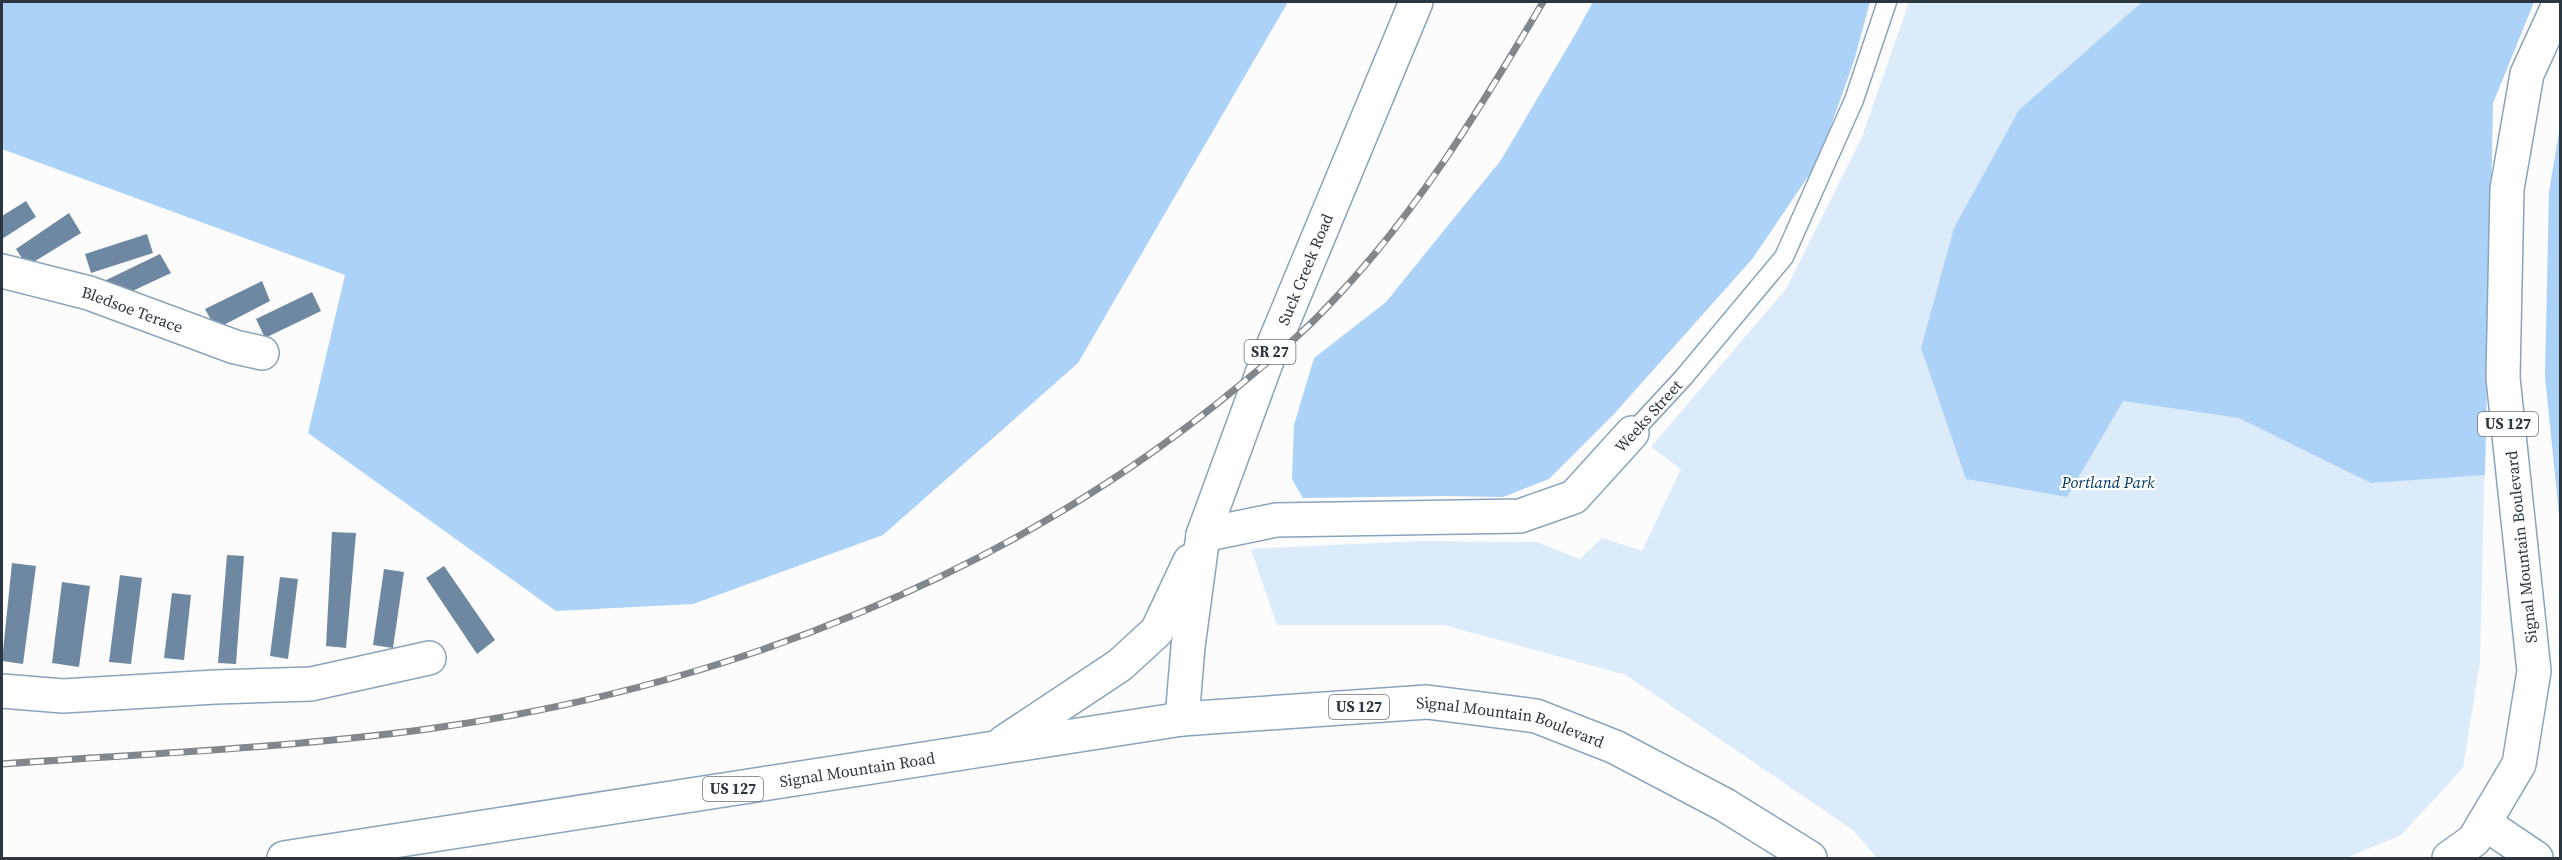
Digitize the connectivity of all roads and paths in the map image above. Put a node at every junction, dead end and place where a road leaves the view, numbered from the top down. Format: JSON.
{"nodes":[{"id":1,"x":1416,"y":2,"type":"edge"},
{"id":2,"x":1887,"y":2,"type":"edge"},
{"id":3,"x":2560,"y":3,"type":"edge"},
{"id":4,"x":2,"y":271,"type":"edge"},
{"id":5,"x":262,"y":353,"type":"dead end"},
{"id":6,"x":1632,"y":433,"type":"joint"},
{"id":7,"x":1203,"y":535,"type":"junction"},
{"id":8,"x":429,"y":658,"type":"dead end"},
{"id":9,"x":2,"y":691,"type":"edge"},
{"id":10,"x":1182,"y":719,"type":"junction"},
{"id":11,"x":995,"y":748,"type":"junction"},
{"id":12,"x":2484,"y":823,"type":"junction"},
{"id":13,"x":284,"y":858,"type":"edge"},
{"id":14,"x":1810,"y":858,"type":"edge"},
{"id":15,"x":2449,"y":858,"type":"edge"},
{"id":16,"x":2536,"y":858,"type":"edge"}],
"edges":[{"from":1,"to":7,"type":"main road","name":"Suck Creek Road","number":"SR 27"},
{"from":2,"to":6,"type":"lane","name":"Weeks Street"},
{"from":3,"to":12,"type":"main road","name":"Signal Mountain Boulevard","number":"US 127"},
{"from":4,"to":5,"type":"main road","name":"Bledsoe Terace"},
{"from":6,"to":7,"type":"main road","name":"Weeks Street"},
{"from":7,"to":10,"type":"main road","name":"Suck Creek Road","number":"SR 27"},
{"from":7,"to":11,"type":"main road"},
{"from":8,"to":9,"type":"main road"},
{"from":10,"to":11,"type":"main road","name":"Signal Mountain Road","number":"US 127"},
{"from":10,"to":14,"type":"main road","name":"Signal Mountain Boulevard","number":"US 127"},
{"from":11,"to":13,"type":"main road","name":"Signal Mountain Road","number":"US 127"},
{"from":12,"to":15,"type":"main road","name":"Signal Mountain Boulevard","number":"US 127"},
{"from":12,"to":16,"type":"main road"}]}
